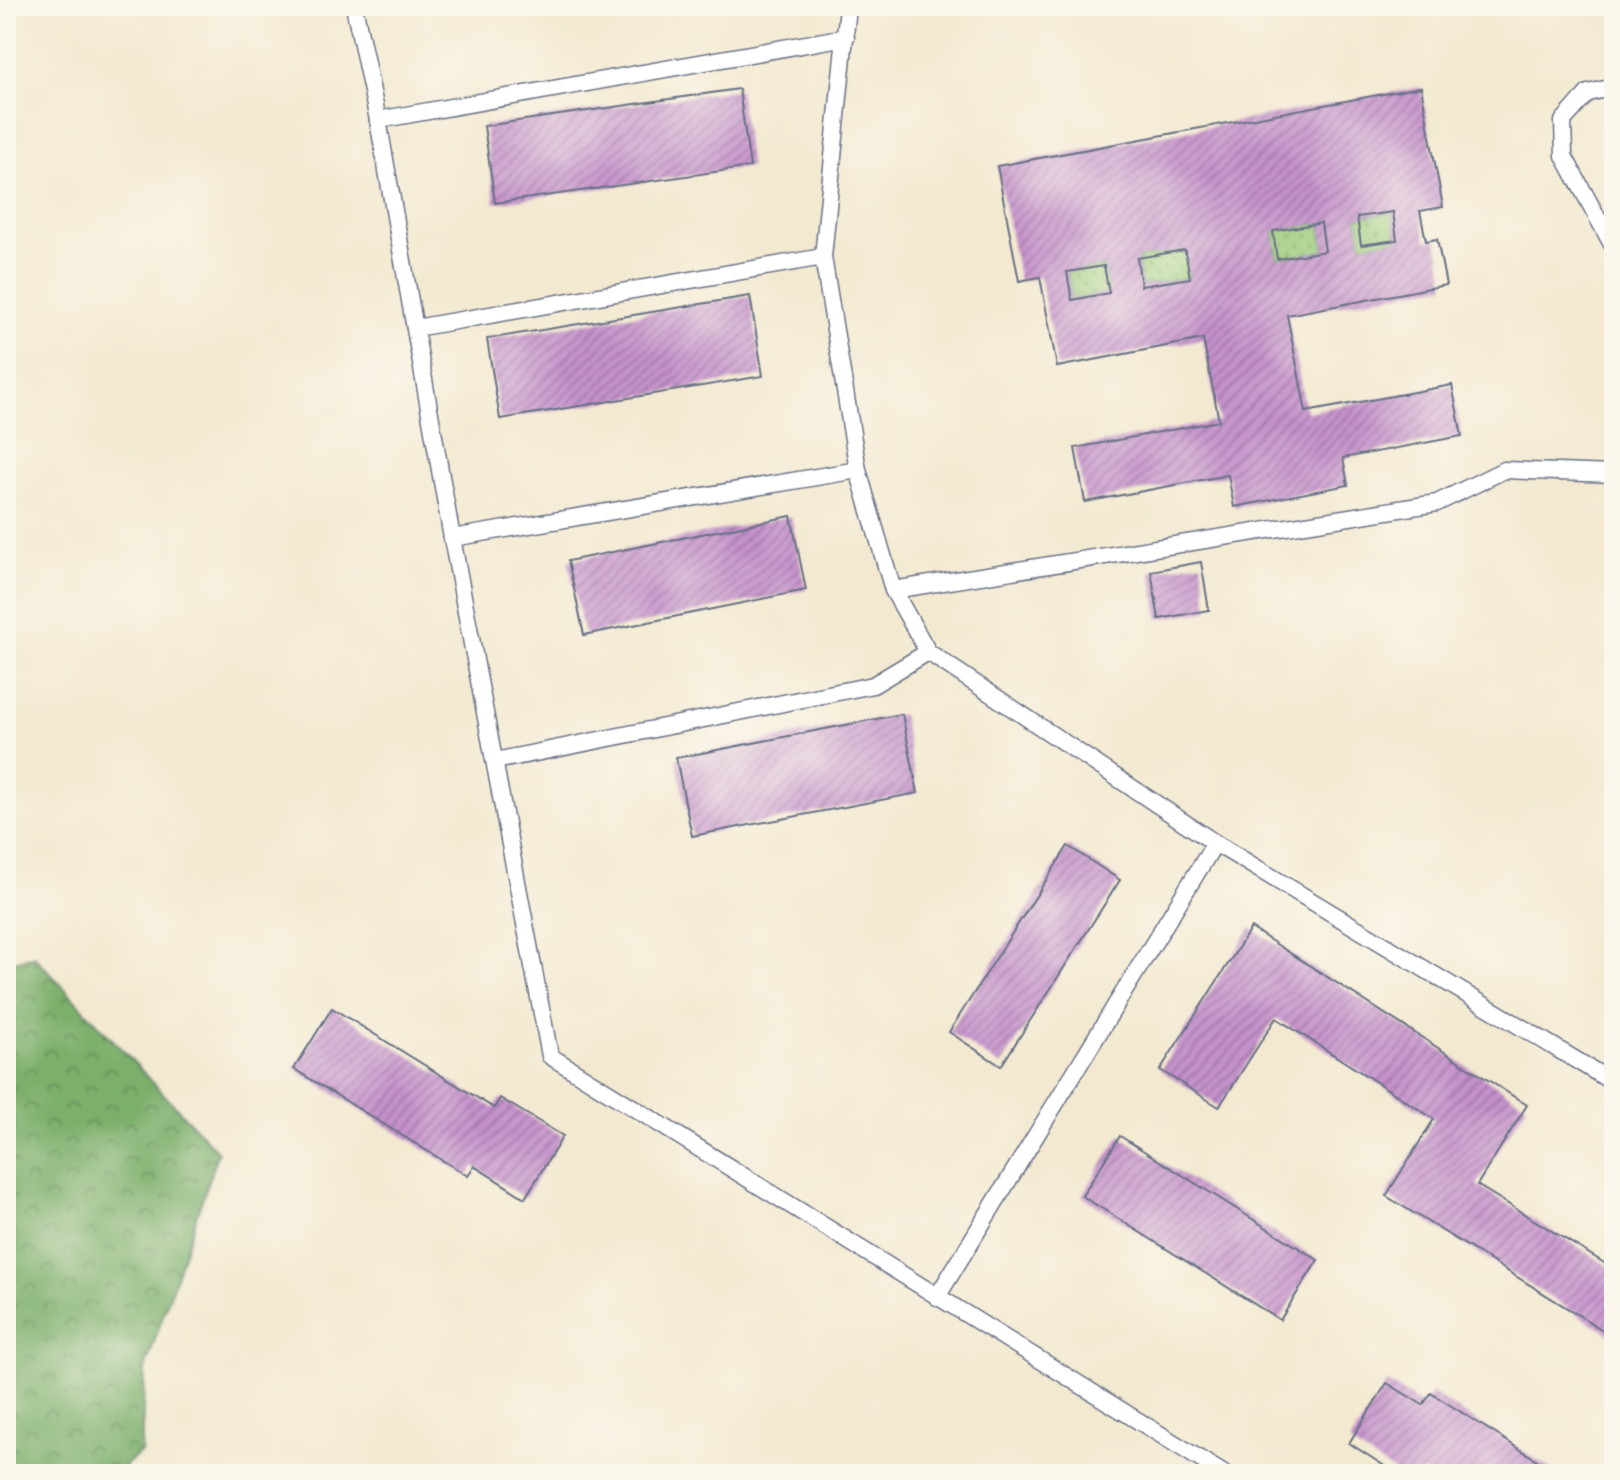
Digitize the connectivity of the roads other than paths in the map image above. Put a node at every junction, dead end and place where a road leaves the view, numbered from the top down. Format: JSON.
{"nodes":[{"id":1,"x":354,"y":6,"type":"edge"},
{"id":2,"x":848,"y":6,"type":"edge"},
{"id":3,"x":846,"y":37,"type":"junction"},
{"id":4,"x":1614,"y":87,"type":"edge"},
{"id":5,"x":378,"y":120,"type":"junction"},
{"id":6,"x":1614,"y":248,"type":"edge"},
{"id":7,"x":823,"y":257,"type":"junction"},
{"id":8,"x":415,"y":328,"type":"junction"},
{"id":9,"x":858,"y":470,"type":"junction"},
{"id":10,"x":1614,"y":474,"type":"edge"},
{"id":11,"x":452,"y":538,"type":"junction"},
{"id":12,"x":893,"y":590,"type":"junction"},
{"id":13,"x":928,"y":652,"type":"junction"},
{"id":14,"x":495,"y":761,"type":"junction"},
{"id":15,"x":1215,"y":843,"type":"junction"},
{"id":16,"x":1614,"y":1083,"type":"edge"},
{"id":17,"x":937,"y":1297,"type":"junction"},
{"id":18,"x":1224,"y":1474,"type":"edge"}],
"edges":[{"from":1,"to":5,"type":"lane"},
{"from":2,"to":3,"type":"lane"},
{"from":3,"to":5,"type":"lane"},
{"from":3,"to":7,"type":"lane"},
{"from":4,"to":6,"type":"lane"},
{"from":5,"to":8,"type":"lane"},
{"from":7,"to":8,"type":"lane"},
{"from":7,"to":9,"type":"lane"},
{"from":8,"to":11,"type":"lane"},
{"from":9,"to":11,"type":"lane"},
{"from":9,"to":12,"type":"lane"},
{"from":10,"to":12,"type":"lane"},
{"from":11,"to":14,"type":"lane"},
{"from":12,"to":13,"type":"lane"},
{"from":13,"to":14,"type":"lane"},
{"from":13,"to":15,"type":"lane"},
{"from":14,"to":17,"type":"lane"},
{"from":15,"to":16,"type":"lane"},
{"from":15,"to":17,"type":"lane"},
{"from":17,"to":18,"type":"lane"}]}
